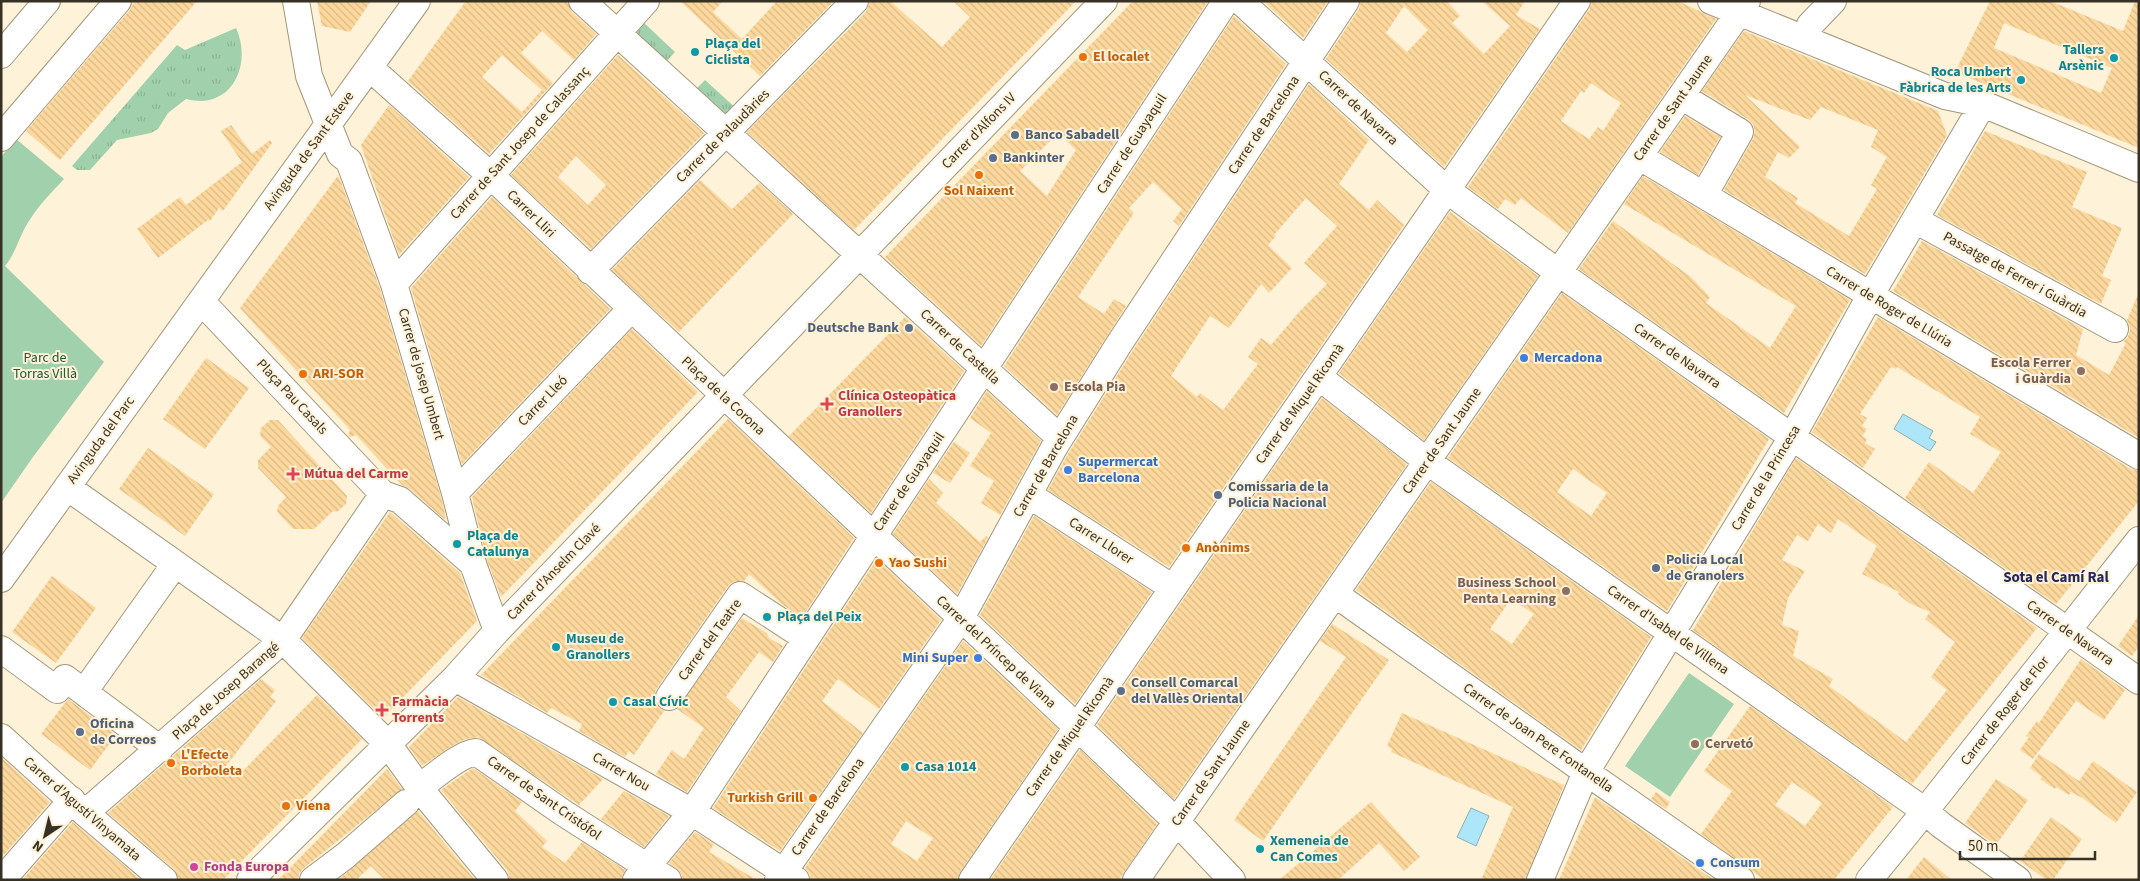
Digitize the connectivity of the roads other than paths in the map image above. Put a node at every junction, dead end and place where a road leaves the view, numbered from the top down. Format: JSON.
{"nodes":[{"id":1,"x":46,"y":1,"type":"edge"},
{"id":2,"x":118,"y":1,"type":"edge"},
{"id":3,"x":296,"y":1,"type":"edge"},
{"id":4,"x":417,"y":1,"type":"edge"},
{"id":5,"x":582,"y":1,"type":"edge"},
{"id":6,"x":646,"y":1,"type":"edge"},
{"id":7,"x":855,"y":1,"type":"edge"},
{"id":8,"x":1104,"y":1,"type":"edge"},
{"id":9,"x":1226,"y":1,"type":"edge"},
{"id":10,"x":1240,"y":1,"type":"edge"},
{"id":11,"x":1346,"y":1,"type":"edge"},
{"id":12,"x":1577,"y":1,"type":"edge"},
{"id":13,"x":1711,"y":1,"type":"edge"},
{"id":14,"x":1833,"y":1,"type":"edge"},
{"id":15,"x":1746,"y":5,"type":"edge"},
{"id":16,"x":1810,"y":25,"type":"junction"},
{"id":17,"x":618,"y":34,"type":"junction"},
{"id":18,"x":1,"y":55,"type":"edge"},
{"id":19,"x":1307,"y":61,"type":"junction"},
{"id":20,"x":370,"y":68,"type":"junction"},
{"id":21,"x":1681,"y":96,"type":"junction"},
{"id":22,"x":1983,"y":104,"type":"junction"},
{"id":23,"x":328,"y":125,"type":"junction"},
{"id":24,"x":727,"y":132,"type":"junction"},
{"id":25,"x":1,"y":138,"type":"edge"},
{"id":26,"x":1640,"y":157,"type":"junction"},
{"id":27,"x":2139,"y":170,"type":"edge"},
{"id":28,"x":490,"y":176,"type":"junction"},
{"id":29,"x":1446,"y":190,"type":"junction"},
{"id":30,"x":1704,"y":195,"type":"junction"},
{"id":31,"x":1915,"y":220,"type":"junction"},
{"id":32,"x":857,"y":258,"type":"junction"},
{"id":33,"x":590,"y":271,"type":"junction"},
{"id":34,"x":1559,"y":273,"type":"junction"},
{"id":35,"x":394,"y":284,"type":"junction"},
{"id":36,"x":1870,"y":296,"type":"junction"},
{"id":37,"x":201,"y":301,"type":"junction"},
{"id":38,"x":630,"y":309,"type":"junction"},
{"id":39,"x":2115,"y":330,"type":"dead end"},
{"id":40,"x":668,"y":344,"type":"joint"},
{"id":41,"x":984,"y":369,"type":"junction"},
{"id":42,"x":1319,"y":377,"type":"junction"},
{"id":43,"x":724,"y":395,"type":"junction"},
{"id":44,"x":1792,"y":437,"type":"junction"},
{"id":45,"x":1060,"y":438,"type":"junction"},
{"id":46,"x":778,"y":448,"type":"joint"},
{"id":47,"x":2139,"y":456,"type":"edge"},
{"id":48,"x":1428,"y":462,"type":"junction"},
{"id":49,"x":67,"y":487,"type":"junction"},
{"id":50,"x":455,"y":493,"type":"junction"},
{"id":51,"x":1029,"y":495,"type":"junction"},
{"id":52,"x":392,"y":497,"type":"junction"},
{"id":53,"x":873,"y":536,"type":"junction"},
{"id":54,"x":457,"y":538,"type":"junction"},
{"id":55,"x":2139,"y":540,"type":"edge"},
{"id":56,"x":175,"y":564,"type":"junction"},
{"id":57,"x":1,"y":579,"type":"edge"},
{"id":58,"x":1173,"y":588,"type":"junction"},
{"id":59,"x":1335,"y":594,"type":"junction"},
{"id":60,"x":961,"y":618,"type":"junction"},
{"id":61,"x":497,"y":631,"type":"junction"},
{"id":62,"x":2066,"y":631,"type":"junction"},
{"id":63,"x":1671,"y":632,"type":"junction"},
{"id":64,"x":806,"y":638,"type":"junction"},
{"id":65,"x":283,"y":640,"type":"junction"},
{"id":66,"x":1,"y":649,"type":"edge"},
{"id":67,"x":455,"y":678,"type":"junction"},
{"id":68,"x":2139,"y":681,"type":"edge"},
{"id":69,"x":84,"y":692,"type":"junction"},
{"id":70,"x":668,"y":697,"type":"dead end"},
{"id":71,"x":1076,"y":726,"type":"junction"},
{"id":72,"x":1,"y":737,"type":"edge"},
{"id":73,"x":388,"y":744,"type":"junction"},
{"id":74,"x":160,"y":749,"type":"junction"},
{"id":75,"x":1586,"y":772,"type":"junction"},
{"id":76,"x":416,"y":793,"type":"junction"},
{"id":77,"x":79,"y":806,"type":"junction"},
{"id":78,"x":1925,"y":811,"type":"junction"},
{"id":79,"x":692,"y":812,"type":"junction"},
{"id":80,"x":1177,"y":822,"type":"junction"},
{"id":81,"x":651,"y":876,"type":"edge"},
{"id":82,"x":786,"y":877,"type":"edge"},
{"id":83,"x":2,"y":880,"type":"edge"},
{"id":84,"x":164,"y":880,"type":"edge"},
{"id":85,"x":250,"y":880,"type":"edge"},
{"id":86,"x":313,"y":880,"type":"edge"},
{"id":87,"x":495,"y":880,"type":"edge"},
{"id":88,"x":972,"y":880,"type":"edge"},
{"id":89,"x":1136,"y":880,"type":"edge"},
{"id":90,"x":1232,"y":880,"type":"edge"},
{"id":91,"x":1540,"y":880,"type":"edge"},
{"id":92,"x":1742,"y":880,"type":"edge"},
{"id":93,"x":1869,"y":880,"type":"edge"},
{"id":94,"x":2018,"y":880,"type":"edge"}],
"edges":[{"from":1,"to":18,"type":"street"},
{"from":2,"to":25,"type":"street"},
{"from":3,"to":23,"type":"street","name":"Carrer de josep Umbert"},
{"from":4,"to":20,"type":"street","name":"Avinguda de Sant Esteve"},
{"from":5,"to":17,"type":"street","name":"Carrer de Castella"},
{"from":6,"to":17,"type":"street","name":"Carrer de Sant Josep de Calassanç"},
{"from":7,"to":24,"type":"street","name":"Carrer de Palaudàries"},
{"from":8,"to":32,"type":"street","name":"Carrer d'Alfons IV"},
{"from":9,"to":41,"type":"street","name":"Carrer de Guayaquil"},
{"from":10,"to":19,"type":"street","name":"Carrer de Navarra"},
{"from":11,"to":19,"type":"street","name":"Carrer de Barcelona"},
{"from":12,"to":29,"type":"street","name":"Carrer de Miquel Ricomà"},
{"from":13,"to":15,"type":"street"},
{"from":14,"to":16,"type":"street"},
{"from":15,"to":16,"type":"street"},
{"from":15,"to":21,"type":"street","name":"Carrer de Sant Jaume"},
{"from":15,"to":22,"type":"street"},
{"from":16,"to":22,"type":"street"},
{"from":17,"to":24,"type":"street","name":"Carrer de Castella"},
{"from":17,"to":28,"type":"street","name":"Carrer de Sant Josep de Calassanç"},
{"from":19,"to":29,"type":"street","name":"Carrer de Navarra"},
{"from":19,"to":45,"type":"street","name":"Carrer de Barcelona"},
{"from":20,"to":23,"type":"street","name":"Avinguda de Sant Esteve"},
{"from":20,"to":28,"type":"street","name":"Carrer Lliri"},
{"from":21,"to":26,"type":"street","name":"Carrer de Sant Jaume"},
{"from":21,"to":30,"type":"street"},
{"from":22,"to":27,"type":"street"},
{"from":22,"to":31,"type":"street","name":"Carrer de la Princesa"},
{"from":23,"to":35,"type":"street","name":"Carrer de josep Umbert"},
{"from":23,"to":37,"type":"street","name":"Avinguda de Sant Esteve"},
{"from":24,"to":32,"type":"street","name":"Carrer de Castella"},
{"from":24,"to":33,"type":"street","name":"Carrer de Palaudàries"},
{"from":26,"to":30,"type":"street","name":"Carrer de Roger de Llúria"},
{"from":26,"to":34,"type":"street","name":"Carrer de Sant Jaume"},
{"from":28,"to":33,"type":"street","name":"Carrer Lliri"},
{"from":28,"to":35,"type":"street","name":"Carrer de Sant Josep de Calassanç"},
{"from":29,"to":34,"type":"street","name":"Carrer de Navarra"},
{"from":29,"to":42,"type":"street","name":"Carrer de Miquel Ricomà"},
{"from":30,"to":36,"type":"street","name":"Carrer de Roger de Llúria"},
{"from":31,"to":36,"type":"street","name":"Carrer de la Princesa"},
{"from":31,"to":39,"type":"street","name":"Passatge de Ferrer i Guàrdia"},
{"from":32,"to":41,"type":"street","name":"Carrer de Castella"},
{"from":32,"to":43,"type":"street","name":"Carrer d'Anselm Clavé"},
{"from":33,"to":38,"type":"street","name":"Carrer Lliri"},
{"from":34,"to":44,"type":"street","name":"Carrer de Navarra"},
{"from":34,"to":48,"type":"street","name":"Carrer de Sant Jaume"},
{"from":35,"to":50,"type":"street","name":"Carrer de josep Umbert"},
{"from":36,"to":44,"type":"street","name":"Carrer de la Princesa"},
{"from":36,"to":47,"type":"street","name":"Carrer de Roger de Llúria"},
{"from":37,"to":49,"type":"street","name":"Avinguda del Parc"},
{"from":37,"to":52,"type":"street","name":"Plaça Pau Casals"},
{"from":38,"to":40,"type":"street","name":"Carrer Lliri"},
{"from":38,"to":50,"type":"street","name":"Carrer Lleó"},
{"from":40,"to":43,"type":"street","name":"Plaça de la Corona"},
{"from":41,"to":45,"type":"street","name":"Carrer de Castella"},
{"from":41,"to":53,"type":"street","name":"Carrer de Guayaquil"},
{"from":42,"to":48,"type":"street","name":"Carrer d'Isabel de Villena"},
{"from":42,"to":58,"type":"street","name":"Carrer de Miquel Ricomà"},
{"from":43,"to":46,"type":"street","name":"Plaça de la Corona"},
{"from":43,"to":61,"type":"street","name":"Carrer d'Anselm Clavé"},
{"from":44,"to":62,"type":"street","name":"Carrer de Navarra"},
{"from":44,"to":63,"type":"street","name":"Carrer de la Princesa"},
{"from":45,"to":51,"type":"street","name":"Carrer de Barcelona"},
{"from":46,"to":53,"type":"street","name":"Carrer del Príncep de Viana"},
{"from":48,"to":59,"type":"street","name":"Carrer de Sant Jaume"},
{"from":48,"to":63,"type":"street","name":"Carrer d'Isabel de Villena"},
{"from":49,"to":56,"type":"street","name":"Plaça de Josep Barangé"},
{"from":49,"to":57,"type":"street","name":"Avinguda del Parc"},
{"from":50,"to":54,"type":"street","name":"Carrer de josep Umbert"},
{"from":51,"to":58,"type":"street","name":"Carrer Llorer"},
{"from":51,"to":60,"type":"street","name":"Carrer de Barcelona"},
{"from":52,"to":54,"type":"street"},
{"from":52,"to":65,"type":"street"},
{"from":53,"to":60,"type":"street","name":"Carrer del Príncep de Viana"},
{"from":53,"to":64,"type":"street","name":"Carrer de Guayaquil"},
{"from":54,"to":61,"type":"street","name":"Carrer de josep Umbert"},
{"from":55,"to":62,"type":"street","name":"Carrer de Roger de Flor"},
{"from":56,"to":65,"type":"street","name":"Plaça de Josep Barangé"},
{"from":56,"to":69,"type":"street"},
{"from":58,"to":71,"type":"street","name":"Carrer de Miquel Ricomà"},
{"from":59,"to":75,"type":"street","name":"Carrer de Joan Pere Fontanella"},
{"from":59,"to":80,"type":"street","name":"Carrer de Sant Jaume"},
{"from":60,"to":71,"type":"street","name":"Carrer del Príncep de Viana"},
{"from":60,"to":82,"type":"street","name":"Carrer de Barcelona"},
{"from":61,"to":67,"type":"street","name":"Carrer d'Anselm Clavé"},
{"from":62,"to":68,"type":"street","name":"Carrer de Navarra"},
{"from":62,"to":78,"type":"street","name":"Carrer de Roger de Flor"},
{"from":63,"to":75,"type":"street","name":"Carrer de la Princesa"},
{"from":63,"to":78,"type":"street","name":"Carrer d'Isabel de Villena"},
{"from":64,"to":70,"type":"street","name":"Carrer del Teatre"},
{"from":64,"to":79,"type":"street","name":"Carrer de Guayaquil"},
{"from":65,"to":73,"type":"street"},
{"from":65,"to":74,"type":"street","name":"Plaça de Josep Barangé"},
{"from":66,"to":69,"type":"street","name":"Plaça de Josep Barangé"},
{"from":67,"to":73,"type":"street","name":"Carrer d'Anselm Clavé"},
{"from":67,"to":79,"type":"street","name":"Carrer Nou"},
{"from":69,"to":74,"type":"street","name":"Plaça de Josep Barangé"},
{"from":71,"to":80,"type":"street","name":"Carrer del Príncep de Viana"},
{"from":71,"to":88,"type":"street","name":"Carrer de Miquel Ricomà"},
{"from":72,"to":77,"type":"street","name":"Carrer d'Agustí Vinyamata"},
{"from":73,"to":76,"type":"street"},
{"from":73,"to":85,"type":"street","name":"Carrer d'Anselm Clavé"},
{"from":74,"to":77,"type":"street","name":"Plaça de Josep Barangé"},
{"from":75,"to":91,"type":"street","name":"Carrer de la Princesa"},
{"from":75,"to":92,"type":"street","name":"Carrer de Joan Pere Fontanella"},
{"from":76,"to":81,"type":"street","name":"Carrer de Sant Cristófol"},
{"from":76,"to":86,"type":"street"},
{"from":76,"to":87,"type":"street"},
{"from":77,"to":83,"type":"street","name":"Plaça de Josep Barangé"},
{"from":77,"to":84,"type":"street","name":"Carrer d'Agustí Vinyamata"},
{"from":78,"to":93,"type":"street","name":"Carrer de Roger de Flor"},
{"from":78,"to":94,"type":"street","name":"Carrer d'Isabel de Villena"},
{"from":79,"to":81,"type":"street","name":"Carrer de Guayaquil"},
{"from":79,"to":82,"type":"street","name":"Carrer Nou"},
{"from":80,"to":89,"type":"street","name":"Carrer de Sant Jaume"},
{"from":80,"to":90,"type":"street","name":"Carrer del Príncep de Viana"}]}
